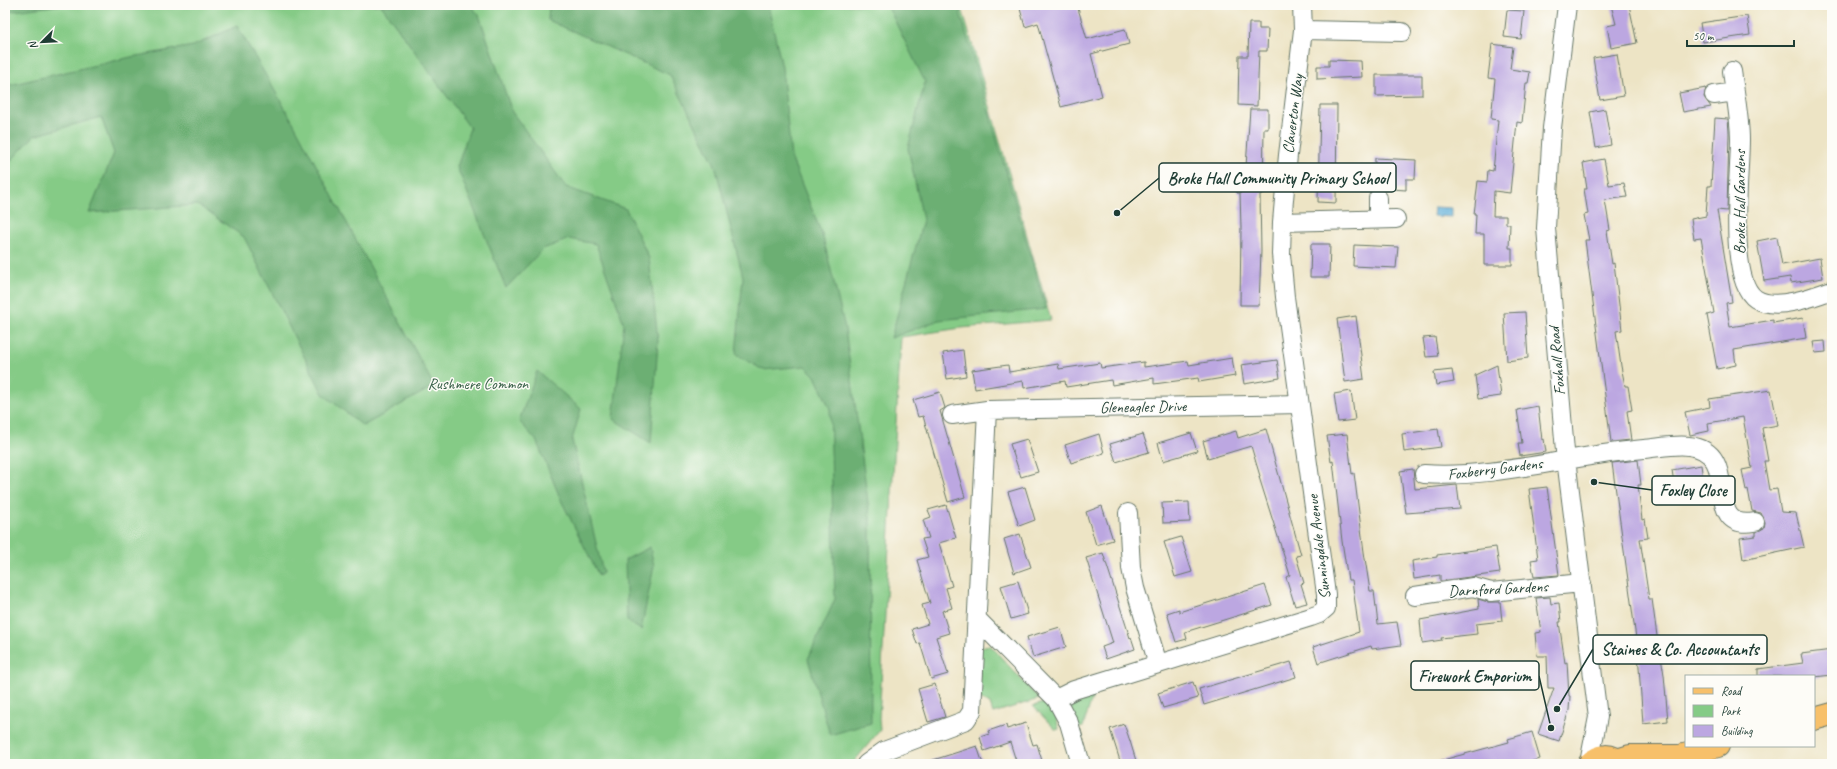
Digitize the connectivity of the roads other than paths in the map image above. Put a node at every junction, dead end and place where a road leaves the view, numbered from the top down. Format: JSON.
{"nodes":[{"id":1,"x":1302,"y":5,"type":"edge"},
{"id":2,"x":1567,"y":5,"type":"edge"},
{"id":3,"x":1303,"y":30,"type":"junction"},
{"id":4,"x":1402,"y":32,"type":"dead end"},
{"id":5,"x":1732,"y":71,"type":"dead end"},
{"id":6,"x":1735,"y":92,"type":"junction"},
{"id":7,"x":1714,"y":95,"type":"dead end"},
{"id":8,"x":1378,"y":198,"type":"dead end"},
{"id":9,"x":1378,"y":219,"type":"junction"},
{"id":10,"x":1396,"y":219,"type":"dead end"},
{"id":11,"x":1282,"y":222,"type":"junction"},
{"id":12,"x":1832,"y":290,"type":"edge"},
{"id":13,"x":1285,"y":297,"type":"joint"},
{"id":14,"x":1300,"y":404,"type":"junction"},
{"id":15,"x":987,"y":410,"type":"junction"},
{"id":16,"x":952,"y":415,"type":"dead end"},
{"id":17,"x":1566,"y":460,"type":"junction"},
{"id":18,"x":1424,"y":474,"type":"dead end"},
{"id":19,"x":1128,"y":513,"type":"dead end"},
{"id":20,"x":1755,"y":522,"type":"dead end"},
{"id":21,"x":1582,"y":584,"type":"junction"},
{"id":22,"x":1415,"y":596,"type":"dead end"},
{"id":23,"x":977,"y":619,"type":"junction"},
{"id":24,"x":1158,"y":664,"type":"junction"},
{"id":25,"x":1056,"y":699,"type":"junction"},
{"id":26,"x":1832,"y":714,"type":"edge"},
{"id":27,"x":1598,"y":717,"type":"junction"},
{"id":28,"x":1815,"y":719,"type":"edge"},
{"id":29,"x":1715,"y":747,"type":"edge"},
{"id":30,"x":1617,"y":760,"type":"edge"},
{"id":31,"x":1672,"y":760,"type":"edge"},
{"id":32,"x":866,"y":764,"type":"edge"},
{"id":33,"x":1081,"y":764,"type":"edge"},
{"id":34,"x":1589,"y":764,"type":"edge"}],
"edges":[{"from":1,"to":3,"type":"street","name":"Claverton Way"},
{"from":2,"to":17,"type":"street","name":"Foxhall Road"},
{"from":3,"to":4,"type":"street"},
{"from":3,"to":11,"type":"street","name":"Claverton Way"},
{"from":5,"to":6,"type":"street","name":"Broke Hall Gardens"},
{"from":6,"to":7,"type":"street"},
{"from":6,"to":12,"type":"street","name":"Broke Hall Gardens"},
{"from":8,"to":9,"type":"street"},
{"from":9,"to":10,"type":"street"},
{"from":9,"to":11,"type":"street"},
{"from":11,"to":13,"type":"street","name":"Claverton Way"},
{"from":13,"to":14,"type":"street","name":"Sunningdale Avenue"},
{"from":14,"to":15,"type":"street","name":"Gleneagles Drive"},
{"from":14,"to":24,"type":"street","name":"Sunningdale Avenue"},
{"from":15,"to":16,"type":"street","name":"Gleneagles Drive"},
{"from":15,"to":23,"type":"street"},
{"from":17,"to":18,"type":"street","name":"Foxberry Gardens"},
{"from":17,"to":20,"type":"street","name":"Foxberry Gardens"},
{"from":17,"to":21,"type":"street","name":"Foxhall Road"},
{"from":19,"to":24,"type":"street"},
{"from":21,"to":22,"type":"street","name":"Darnford Gardens"},
{"from":21,"to":27,"type":"street","name":"Foxhall Road"},
{"from":23,"to":25,"type":"street"},
{"from":23,"to":32,"type":"street"},
{"from":24,"to":25,"type":"street","name":"Sunningdale Avenue"},
{"from":25,"to":33,"type":"street"},
{"from":26,"to":28,"type":"main road"},
{"from":27,"to":30,"type":"street","name":"Foxhall Road"},
{"from":27,"to":34,"type":"street","name":"Foxhall Road"},
{"from":29,"to":31,"type":"main road"},
{"from":30,"to":31,"type":"main road"},
{"from":30,"to":34,"type":"main road"}]}
